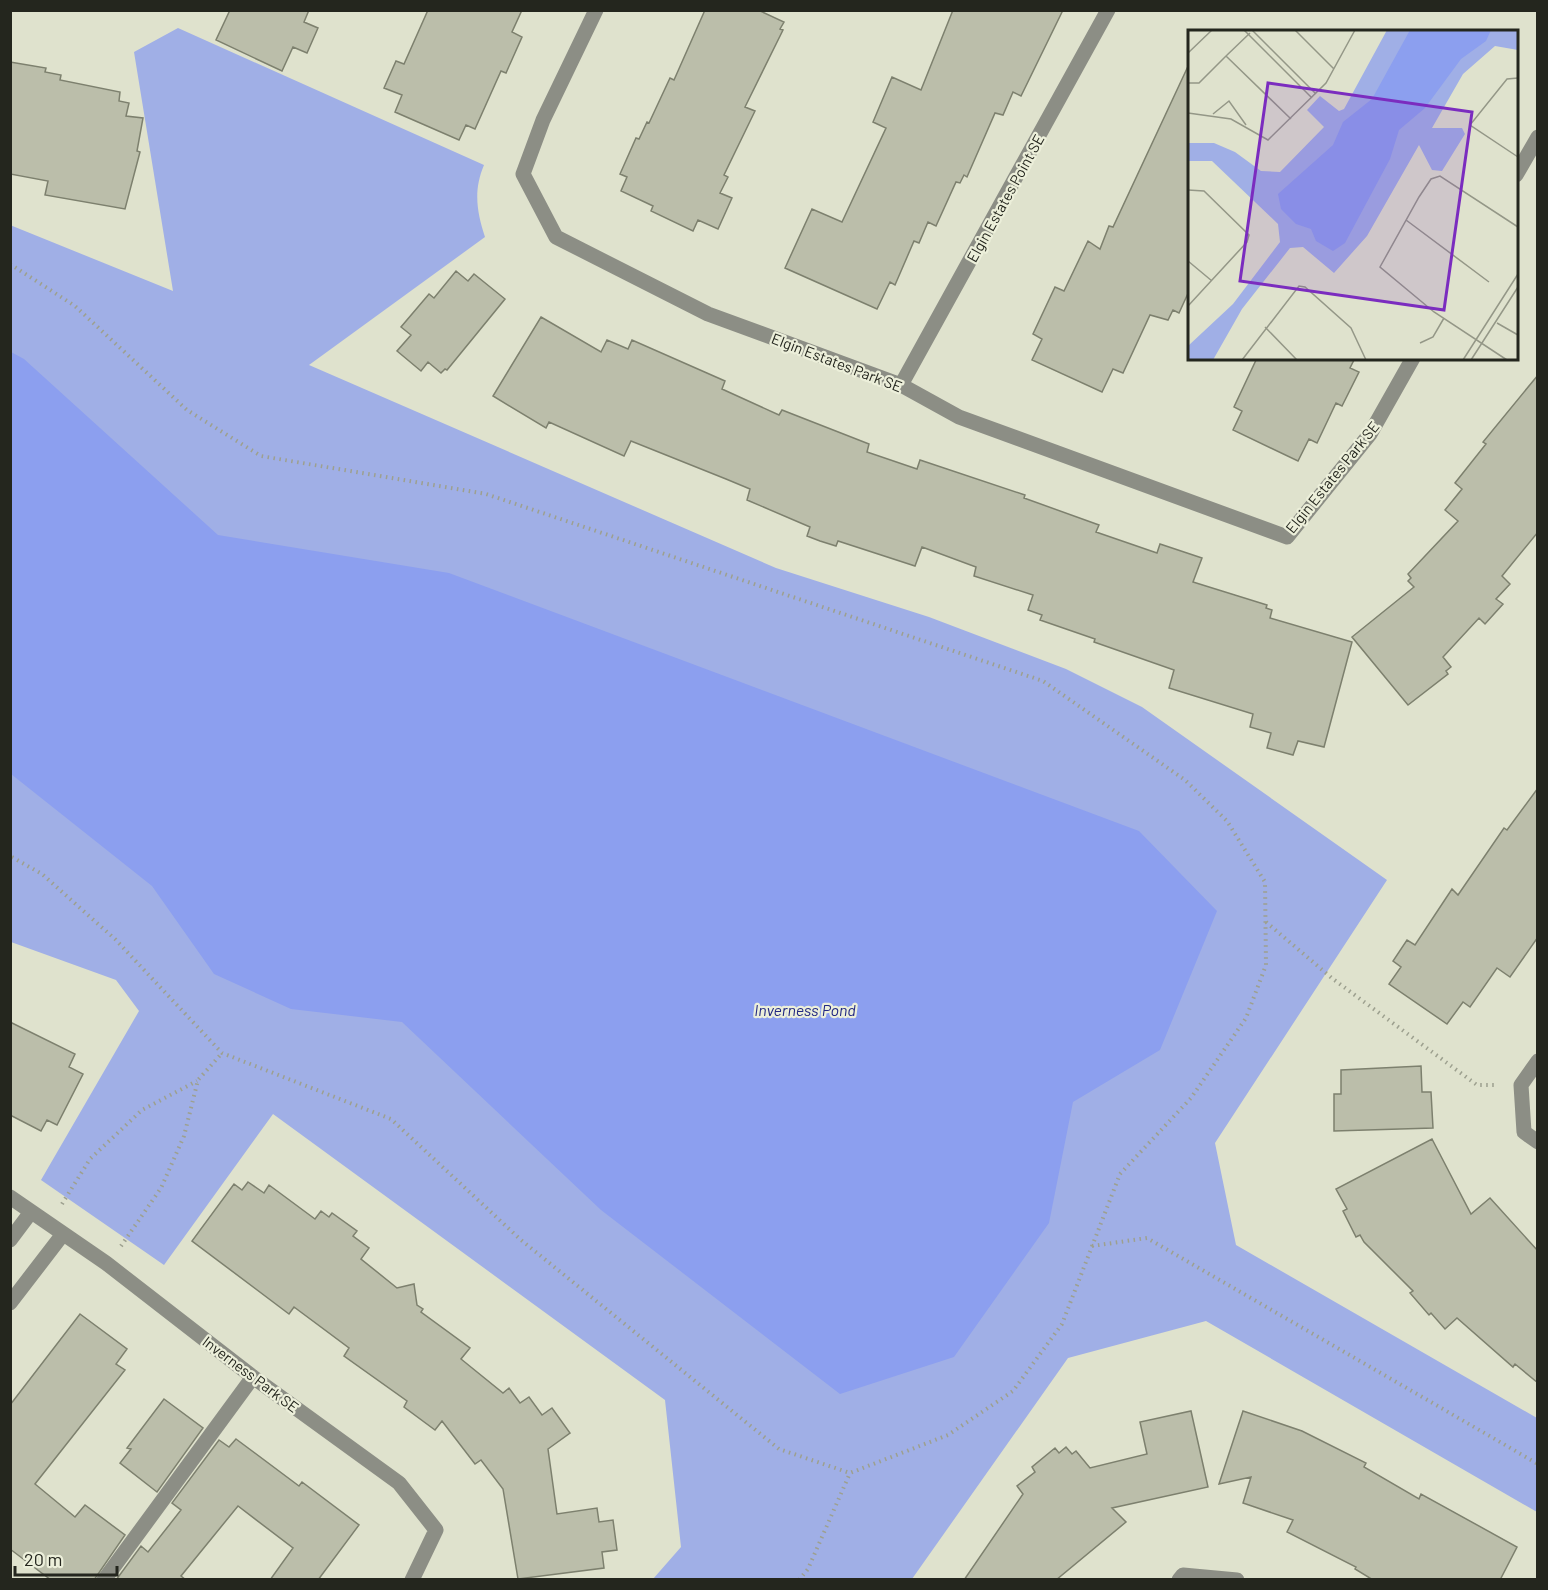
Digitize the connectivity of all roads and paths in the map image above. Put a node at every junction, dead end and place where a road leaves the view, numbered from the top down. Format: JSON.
{"nodes":[{"id":1,"x":596,"y":10,"type":"edge"},
{"id":2,"x":1108,"y":10,"type":"edge"},
{"id":3,"x":1538,"y":137,"type":"edge"},
{"id":4,"x":1518,"y":172,"type":"edge"},
{"id":5,"x":10,"y":264,"type":"edge"},
{"id":6,"x":1412,"y":360,"type":"edge"},
{"id":7,"x":901,"y":385,"type":"junction"},
{"id":8,"x":10,"y":856,"type":"edge"},
{"id":9,"x":1265,"y":922,"type":"junction"},
{"id":10,"x":222,"y":1053,"type":"junction"},
{"id":11,"x":1538,"y":1061,"type":"edge"},
{"id":12,"x":198,"y":1080,"type":"junction"},
{"id":13,"x":1521,"y":1085,"type":"junction"},
{"id":14,"x":1538,"y":1142,"type":"edge"},
{"id":15,"x":10,"y":1197,"type":"edge"},
{"id":16,"x":31,"y":1212,"type":"junction"},
{"id":17,"x":50,"y":1224,"type":"junction"},
{"id":18,"x":63,"y":1234,"type":"junction"},
{"id":19,"x":10,"y":1240,"type":"edge"},
{"id":20,"x":1091,"y":1246,"type":"junction"},
{"id":21,"x":106,"y":1263,"type":"junction"},
{"id":22,"x":10,"y":1303,"type":"edge"},
{"id":23,"x":253,"y":1377,"type":"junction"},
{"id":24,"x":1538,"y":1464,"type":"edge"},
{"id":25,"x":850,"y":1473,"type":"junction"},
{"id":26,"x":104,"y":1580,"type":"edge"},
{"id":27,"x":412,"y":1580,"type":"edge"},
{"id":28,"x":799,"y":1580,"type":"edge"},
{"id":29,"x":1179,"y":1580,"type":"edge"},
{"id":30,"x":1237,"y":1580,"type":"edge"}],
"edges":[{"from":1,"to":7,"type":"street","name":"Elgin Estates Park SE"},
{"from":2,"to":7,"type":"street","name":"Elgin Estates Point SE"},
{"from":3,"to":4,"type":"street"},
{"from":5,"to":9,"type":"path"},
{"from":6,"to":7,"type":"street","name":"Elgin Estates Park SE"},
{"from":8,"to":10,"type":"path"},
{"from":9,"to":13,"type":"path"},
{"from":9,"to":20,"type":"path"},
{"from":10,"to":12,"type":"path"},
{"from":10,"to":25,"type":"path"},
{"from":11,"to":13,"type":"street"},
{"from":12,"to":17,"type":"path"},
{"from":12,"to":21,"type":"path"},
{"from":13,"to":14,"type":"street"},
{"from":15,"to":16,"type":"street","name":"Inverness Park SE"},
{"from":16,"to":17,"type":"street","name":"Inverness Park SE"},
{"from":16,"to":19,"type":"street"},
{"from":17,"to":18,"type":"street","name":"Inverness Park SE"},
{"from":18,"to":21,"type":"street","name":"Inverness Park SE"},
{"from":18,"to":22,"type":"street"},
{"from":20,"to":24,"type":"path"},
{"from":20,"to":25,"type":"path"},
{"from":21,"to":23,"type":"street","name":"Inverness Park SE"},
{"from":23,"to":26,"type":"street"},
{"from":23,"to":27,"type":"street","name":"Inverness Park SE"},
{"from":25,"to":28,"type":"path"},
{"from":29,"to":30,"type":"street"}]}
